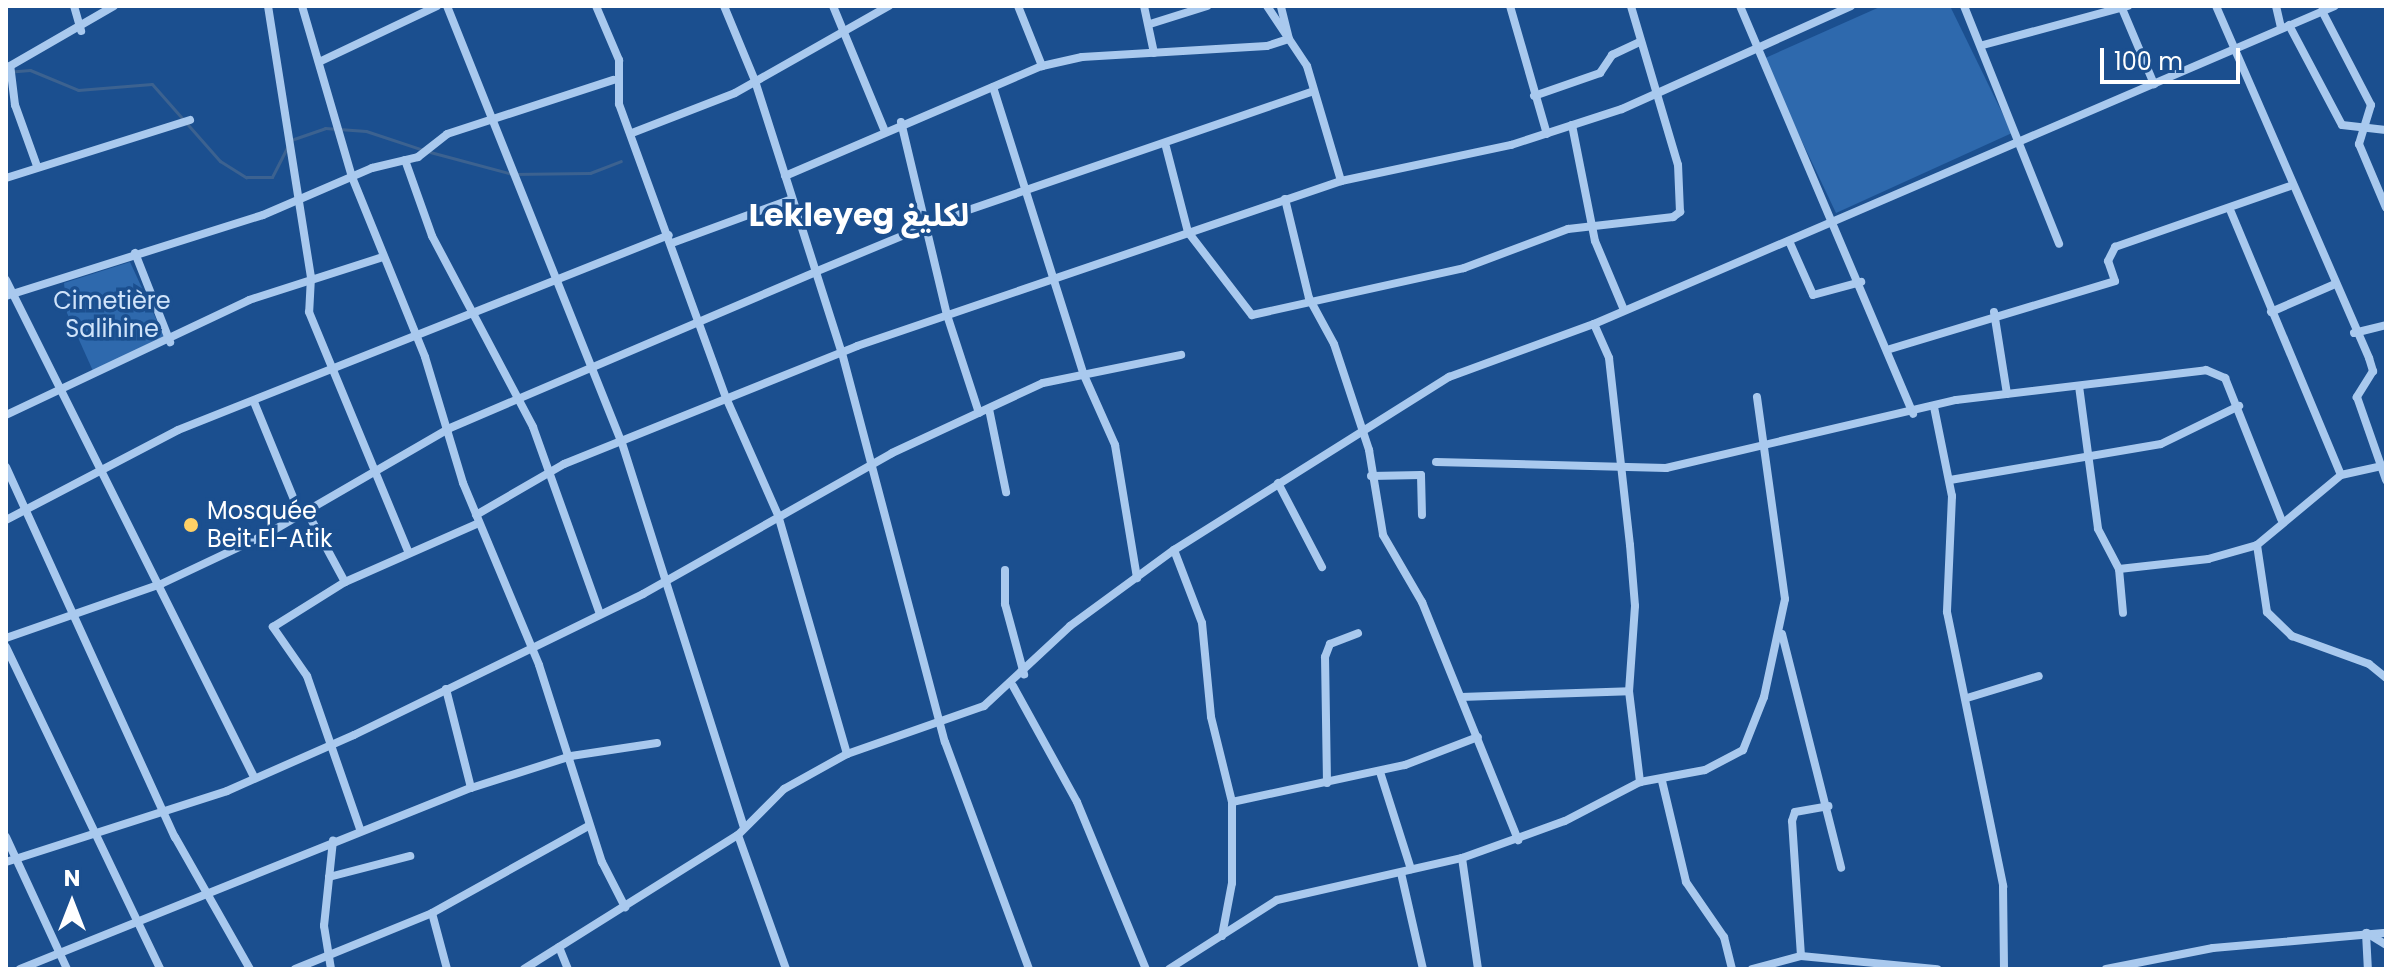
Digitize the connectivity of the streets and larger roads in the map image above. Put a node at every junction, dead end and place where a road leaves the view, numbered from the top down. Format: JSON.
{"nodes":[{"id":1,"x":74,"y":6,"type":"edge"},
{"id":2,"x":114,"y":6,"type":"edge"},
{"id":3,"x":268,"y":6,"type":"edge"},
{"id":4,"x":302,"y":6,"type":"edge"},
{"id":5,"x":437,"y":6,"type":"edge"},
{"id":6,"x":447,"y":6,"type":"edge"},
{"id":7,"x":596,"y":6,"type":"edge"},
{"id":8,"x":724,"y":6,"type":"edge"},
{"id":9,"x":833,"y":6,"type":"edge"},
{"id":10,"x":889,"y":6,"type":"edge"},
{"id":11,"x":1018,"y":6,"type":"edge"},
{"id":12,"x":1144,"y":6,"type":"edge"},
{"id":13,"x":1207,"y":6,"type":"edge"},
{"id":14,"x":1267,"y":6,"type":"edge"},
{"id":15,"x":1281,"y":6,"type":"edge"},
{"id":16,"x":1510,"y":6,"type":"edge"},
{"id":17,"x":1631,"y":6,"type":"edge"},
{"id":18,"x":1740,"y":6,"type":"edge"},
{"id":19,"x":1851,"y":6,"type":"edge"},
{"id":20,"x":1964,"y":6,"type":"edge"},
{"id":21,"x":2216,"y":6,"type":"edge"},
{"id":22,"x":2276,"y":6,"type":"edge"},
{"id":23,"x":2335,"y":6,"type":"edge"},
{"id":24,"x":2123,"y":7,"type":"edge"},
{"id":25,"x":2322,"y":11,"type":"junction"},
{"id":26,"x":1150,"y":24,"type":"junction"},
{"id":27,"x":2285,"y":27,"type":"junction"},
{"id":28,"x":81,"y":31,"type":"junction"},
{"id":29,"x":845,"y":35,"type":"junction"},
{"id":30,"x":1289,"y":39,"type":"junction"},
{"id":31,"x":1638,"y":43,"type":"junction"},
{"id":32,"x":1983,"y":45,"type":"junction"},
{"id":33,"x":2234,"y":51,"type":"junction"},
{"id":34,"x":1756,"y":52,"type":"junction"},
{"id":35,"x":1154,"y":53,"type":"junction"},
{"id":36,"x":319,"y":62,"type":"junction"},
{"id":37,"x":1042,"y":66,"type":"junction"},
{"id":38,"x":613,"y":80,"type":"junction"},
{"id":39,"x":755,"y":81,"type":"junction"},
{"id":40,"x":2154,"y":84,"type":"junction"},
{"id":41,"x":993,"y":87,"type":"junction"},
{"id":42,"x":1314,"y":91,"type":"junction"},
{"id":43,"x":1660,"y":93,"type":"junction"},
{"id":44,"x":1534,"y":96,"type":"junction"},
{"id":45,"x":492,"y":119,"type":"junction"},
{"id":46,"x":190,"y":120,"type":"dead end"},
{"id":47,"x":901,"y":122,"type":"junction"},
{"id":48,"x":1572,"y":125,"type":"junction"},
{"id":49,"x":884,"y":129,"type":"junction"},
{"id":50,"x":2386,"y":130,"type":"edge"},
{"id":51,"x":632,"y":133,"type":"junction"},
{"id":52,"x":2365,"y":133,"type":"junction"},
{"id":53,"x":1547,"y":134,"type":"junction"},
{"id":54,"x":2022,"y":138,"type":"junction"},
{"id":55,"x":1166,"y":147,"type":"junction"},
{"id":56,"x":405,"y":160,"type":"junction"},
{"id":57,"x":37,"y":166,"type":"junction"},
{"id":58,"x":785,"y":176,"type":"junction"},
{"id":59,"x":352,"y":177,"type":"junction"},
{"id":60,"x":6,"y":178,"type":"edge"},
{"id":61,"x":1341,"y":181,"type":"junction"},
{"id":62,"x":2290,"y":186,"type":"junction"},
{"id":63,"x":1023,"y":196,"type":"junction"},
{"id":64,"x":792,"y":199,"type":"junction"},
{"id":65,"x":1285,"y":199,"type":"junction"},
{"id":66,"x":295,"y":202,"type":"junction"},
{"id":67,"x":2386,"y":208,"type":"edge"},
{"id":68,"x":2231,"y":212,"type":"junction"},
{"id":69,"x":1832,"y":221,"type":"junction"},
{"id":70,"x":1591,"y":227,"type":"junction"},
{"id":71,"x":925,"y":229,"type":"junction"},
{"id":72,"x":1188,"y":232,"type":"junction"},
{"id":73,"x":670,"y":239,"type":"junction"},
{"id":74,"x":1789,"y":241,"type":"junction"},
{"id":75,"x":2059,"y":244,"type":"dead end"},
{"id":76,"x":135,"y":253,"type":"junction"},
{"id":77,"x":383,"y":257,"type":"junction"},
{"id":78,"x":815,"y":272,"type":"junction"},
{"id":79,"x":1053,"y":278,"type":"junction"},
{"id":80,"x":551,"y":279,"type":"junction"},
{"id":81,"x":6,"y":280,"type":"edge"},
{"id":82,"x":1861,"y":282,"type":"junction"},
{"id":83,"x":307,"y":283,"type":"junction"},
{"id":84,"x":2335,"y":284,"type":"junction"},
{"id":85,"x":9,"y":295,"type":"edge"},
{"id":86,"x":1309,"y":298,"type":"junction"},
{"id":87,"x":1624,"y":310,"type":"junction"},
{"id":88,"x":1994,"y":312,"type":"junction"},
{"id":89,"x":2271,"y":312,"type":"junction"},
{"id":90,"x":471,"y":313,"type":"junction"},
{"id":91,"x":947,"y":315,"type":"junction"},
{"id":92,"x":699,"y":323,"type":"junction"},
{"id":93,"x":1594,"y":324,"type":"junction"},
{"id":94,"x":2386,"y":325,"type":"edge"},
{"id":95,"x":2354,"y":333,"type":"junction"},
{"id":96,"x":415,"y":334,"type":"junction"},
{"id":97,"x":170,"y":342,"type":"junction"},
{"id":98,"x":1890,"y":349,"type":"junction"},
{"id":99,"x":842,"y":353,"type":"junction"},
{"id":100,"x":1181,"y":355,"type":"dead end"},
{"id":101,"x":591,"y":367,"type":"junction"},
{"id":102,"x":1083,"y":373,"type":"junction"},
{"id":103,"x":329,"y":374,"type":"junction"},
{"id":104,"x":2079,"y":386,"type":"junction"},
{"id":105,"x":59,"y":391,"type":"junction"},
{"id":106,"x":2007,"y":394,"type":"junction"},
{"id":107,"x":1757,"y":397,"type":"dead end"},
{"id":108,"x":519,"y":398,"type":"junction"},
{"id":109,"x":727,"y":400,"type":"junction"},
{"id":110,"x":254,"y":402,"type":"junction"},
{"id":111,"x":2239,"y":406,"type":"junction"},
{"id":112,"x":1934,"y":407,"type":"junction"},
{"id":113,"x":989,"y":409,"type":"junction"},
{"id":114,"x":979,"y":413,"type":"junction"},
{"id":115,"x":1913,"y":414,"type":"junction"},
{"id":116,"x":6,"y":415,"type":"edge"},
{"id":117,"x":450,"y":428,"type":"junction"},
{"id":118,"x":1362,"y":429,"type":"junction"},
{"id":119,"x":621,"y":440,"type":"junction"},
{"id":120,"x":1765,"y":450,"type":"junction"},
{"id":121,"x":2089,"y":458,"type":"junction"},
{"id":122,"x":1436,"y":462,"type":"dead end"},
{"id":123,"x":872,"y":465,"type":"junction"},
{"id":124,"x":2386,"y":466,"type":"edge"},
{"id":125,"x":6,"y":467,"type":"edge"},
{"id":126,"x":372,"y":470,"type":"junction"},
{"id":127,"x":1619,"y":470,"type":"junction"},
{"id":128,"x":553,"y":473,"type":"junction"},
{"id":129,"x":100,"y":474,"type":"junction"},
{"id":130,"x":2341,"y":475,"type":"junction"},
{"id":131,"x":1371,"y":476,"type":"junction"},
{"id":132,"x":1950,"y":480,"type":"junction"},
{"id":133,"x":2386,"y":480,"type":"edge"},
{"id":134,"x":1278,"y":483,"type":"junction"},
{"id":135,"x":1006,"y":492,"type":"dead end"},
{"id":136,"x":25,"y":511,"type":"junction"},
{"id":137,"x":303,"y":512,"type":"junction"},
{"id":138,"x":778,"y":515,"type":"junction"},
{"id":139,"x":1422,"y":515,"type":"dead end"},
{"id":140,"x":478,"y":519,"type":"junction"},
{"id":141,"x":2281,"y":519,"type":"junction"},
{"id":142,"x":6,"y":520,"type":"edge"},
{"id":143,"x":2257,"y":545,"type":"junction"},
{"id":144,"x":1174,"y":550,"type":"junction"},
{"id":145,"x":409,"y":553,"type":"junction"},
{"id":146,"x":1322,"y":567,"type":"dead end"},
{"id":147,"x":2119,"y":569,"type":"junction"},
{"id":148,"x":1005,"y":570,"type":"dead end"},
{"id":149,"x":667,"y":576,"type":"junction"},
{"id":150,"x":1137,"y":578,"type":"junction"},
{"id":151,"x":345,"y":582,"type":"junction"},
{"id":152,"x":161,"y":584,"type":"junction"},
{"id":153,"x":2123,"y":613,"type":"dead end"},
{"id":154,"x":600,"y":614,"type":"junction"},
{"id":155,"x":71,"y":616,"type":"junction"},
{"id":156,"x":1358,"y":633,"type":"dead end"},
{"id":157,"x":1781,"y":634,"type":"junction"},
{"id":158,"x":6,"y":638,"type":"edge"},
{"id":159,"x":6,"y":647,"type":"edge"},
{"id":160,"x":533,"y":650,"type":"junction"},
{"id":161,"x":1024,"y":674,"type":"junction"},
{"id":162,"x":2039,"y":676,"type":"dead end"},
{"id":163,"x":2386,"y":678,"type":"edge"},
{"id":164,"x":1013,"y":686,"type":"junction"},
{"id":165,"x":446,"y":689,"type":"junction"},
{"id":166,"x":1629,"y":691,"type":"junction"},
{"id":167,"x":1461,"y":697,"type":"junction"},
{"id":168,"x":1967,"y":698,"type":"junction"},
{"id":169,"x":941,"y":720,"type":"junction"},
{"id":170,"x":1478,"y":737,"type":"junction"},
{"id":171,"x":657,"y":743,"type":"dead end"},
{"id":172,"x":333,"y":744,"type":"junction"},
{"id":173,"x":847,"y":754,"type":"junction"},
{"id":174,"x":571,"y":756,"type":"junction"},
{"id":175,"x":1380,"y":772,"type":"junction"},
{"id":176,"x":254,"y":777,"type":"junction"},
{"id":177,"x":1662,"y":781,"type":"junction"},
{"id":178,"x":1640,"y":782,"type":"junction"},
{"id":179,"x":1327,"y":783,"type":"junction"},
{"id":180,"x":471,"y":788,"type":"junction"},
{"id":181,"x":1232,"y":802,"type":"junction"},
{"id":182,"x":1828,"y":806,"type":"junction"},
{"id":183,"x":163,"y":813,"type":"junction"},
{"id":184,"x":588,"y":826,"type":"junction"},
{"id":185,"x":360,"y":829,"type":"junction"},
{"id":186,"x":741,"y":831,"type":"junction"},
{"id":187,"x":94,"y":834,"type":"junction"},
{"id":188,"x":6,"y":837,"type":"edge"},
{"id":189,"x":333,"y":840,"type":"junction"},
{"id":190,"x":1518,"y":840,"type":"junction"},
{"id":191,"x":410,"y":856,"type":"dead end"},
{"id":192,"x":1462,"y":858,"type":"junction"},
{"id":193,"x":11,"y":860,"type":"edge"},
{"id":194,"x":1841,"y":868,"type":"dead end"},
{"id":195,"x":1411,"y":869,"type":"junction"},
{"id":196,"x":1401,"y":873,"type":"junction"},
{"id":197,"x":329,"y":877,"type":"junction"},
{"id":198,"x":207,"y":894,"type":"junction"},
{"id":199,"x":625,"y":907,"type":"junction"},
{"id":200,"x":432,"y":913,"type":"junction"},
{"id":201,"x":139,"y":927,"type":"junction"},
{"id":202,"x":2366,"y":933,"type":"junction"},
{"id":203,"x":2386,"y":933,"type":"edge"},
{"id":204,"x":1222,"y":936,"type":"junction"},
{"id":205,"x":2386,"y":945,"type":"edge"},
{"id":206,"x":559,"y":947,"type":"junction"},
{"id":207,"x":59,"y":954,"type":"junction"},
{"id":208,"x":326,"y":956,"type":"junction"},
{"id":209,"x":1801,"y":956,"type":"junction"},
{"id":210,"x":1766,"y":966,"type":"edge"},
{"id":211,"x":20,"y":969,"type":"edge"},
{"id":212,"x":67,"y":969,"type":"edge"},
{"id":213,"x":160,"y":969,"type":"edge"},
{"id":214,"x":250,"y":969,"type":"edge"},
{"id":215,"x":295,"y":969,"type":"edge"},
{"id":216,"x":331,"y":969,"type":"edge"},
{"id":217,"x":447,"y":969,"type":"edge"},
{"id":218,"x":524,"y":969,"type":"edge"},
{"id":219,"x":568,"y":969,"type":"edge"},
{"id":220,"x":786,"y":969,"type":"edge"},
{"id":221,"x":1029,"y":969,"type":"edge"},
{"id":222,"x":1146,"y":969,"type":"edge"},
{"id":223,"x":1172,"y":969,"type":"edge"},
{"id":224,"x":1423,"y":969,"type":"edge"},
{"id":225,"x":1478,"y":969,"type":"edge"},
{"id":226,"x":1732,"y":969,"type":"edge"},
{"id":227,"x":1752,"y":969,"type":"edge"},
{"id":228,"x":1937,"y":969,"type":"edge"},
{"id":229,"x":2004,"y":969,"type":"edge"},
{"id":230,"x":2106,"y":969,"type":"edge"},
{"id":231,"x":2368,"y":969,"type":"edge"}],
"edges":[{"from":1,"to":28,"type":"street"},
{"from":2,"to":28,"type":"street"},
{"from":3,"to":66,"type":"street"},
{"from":4,"to":36,"type":"street"},
{"from":5,"to":36,"type":"street"},
{"from":6,"to":45,"type":"street"},
{"from":7,"to":38,"type":"street"},
{"from":8,"to":39,"type":"street"},
{"from":9,"to":29,"type":"street"},
{"from":10,"to":29,"type":"street"},
{"from":11,"to":37,"type":"street"},
{"from":12,"to":26,"type":"street"},
{"from":13,"to":26,"type":"street"},
{"from":14,"to":30,"type":"street"},
{"from":15,"to":30,"type":"street"},
{"from":16,"to":44,"type":"street"},
{"from":17,"to":31,"type":"street"},
{"from":18,"to":34,"type":"street"},
{"from":19,"to":34,"type":"street"},
{"from":20,"to":32,"type":"street"},
{"from":21,"to":33,"type":"street"},
{"from":22,"to":27,"type":"street"},
{"from":23,"to":25,"type":"street"},
{"from":24,"to":32,"type":"street"},
{"from":24,"to":40,"type":"street"},
{"from":25,"to":27,"type":"street"},
{"from":25,"to":52,"type":"street"},
{"from":26,"to":35,"type":"street"},
{"from":27,"to":33,"type":"street"},
{"from":27,"to":52,"type":"street"},
{"from":28,"to":57,"type":"street"},
{"from":29,"to":39,"type":"street"},
{"from":29,"to":49,"type":"street"},
{"from":30,"to":35,"type":"street"},
{"from":30,"to":42,"type":"street"},
{"from":31,"to":43,"type":"street"},
{"from":31,"to":44,"type":"street"},
{"from":32,"to":54,"type":"street"},
{"from":33,"to":40,"type":"street"},
{"from":33,"to":62,"type":"street"},
{"from":34,"to":43,"type":"street"},
{"from":34,"to":69,"type":"street"},
{"from":35,"to":37,"type":"street"},
{"from":36,"to":59,"type":"street"},
{"from":37,"to":41,"type":"street"},
{"from":38,"to":45,"type":"street"},
{"from":38,"to":51,"type":"street"},
{"from":39,"to":51,"type":"street"},
{"from":39,"to":58,"type":"street"},
{"from":40,"to":54,"type":"street"},
{"from":41,"to":47,"type":"street"},
{"from":41,"to":63,"type":"street"},
{"from":42,"to":55,"type":"street"},
{"from":42,"to":61,"type":"street"},
{"from":43,"to":48,"type":"street"},
{"from":43,"to":70,"type":"street"},
{"from":44,"to":53,"type":"street"},
{"from":45,"to":56,"type":"street"},
{"from":45,"to":80,"type":"street"},
{"from":46,"to":57,"type":"street"},
{"from":47,"to":49,"type":"street"},
{"from":47,"to":71,"type":"street"},
{"from":48,"to":53,"type":"street"},
{"from":48,"to":70,"type":"street"},
{"from":49,"to":58,"type":"street"},
{"from":50,"to":52,"type":"street"},
{"from":51,"to":73,"type":"street"},
{"from":52,"to":67,"type":"street"},
{"from":53,"to":61,"type":"street"},
{"from":54,"to":69,"type":"street"},
{"from":54,"to":75,"type":"street"},
{"from":55,"to":63,"type":"street"},
{"from":55,"to":72,"type":"street"},
{"from":56,"to":59,"type":"street"},
{"from":56,"to":90,"type":"street"},
{"from":57,"to":60,"type":"street"},
{"from":58,"to":64,"type":"street"},
{"from":59,"to":66,"type":"street"},
{"from":59,"to":77,"type":"street"},
{"from":61,"to":65,"type":"street"},
{"from":62,"to":68,"type":"street"},
{"from":62,"to":84,"type":"street"},
{"from":63,"to":71,"type":"street"},
{"from":63,"to":79,"type":"street"},
{"from":64,"to":73,"type":"street"},
{"from":64,"to":78,"type":"street"},
{"from":65,"to":72,"type":"street"},
{"from":65,"to":86,"type":"street"},
{"from":66,"to":76,"type":"street"},
{"from":66,"to":83,"type":"street"},
{"from":68,"to":88,"type":"street"},
{"from":68,"to":89,"type":"street"},
{"from":69,"to":74,"type":"street"},
{"from":69,"to":82,"type":"street"},
{"from":70,"to":86,"type":"street"},
{"from":70,"to":87,"type":"street"},
{"from":71,"to":78,"type":"street"},
{"from":71,"to":91,"type":"street"},
{"from":72,"to":79,"type":"street"},
{"from":72,"to":86,"type":"street"},
{"from":73,"to":80,"type":"street"},
{"from":73,"to":92,"type":"street"},
{"from":74,"to":82,"type":"street"},
{"from":74,"to":87,"type":"street"},
{"from":76,"to":85,"type":"street"},
{"from":76,"to":97,"type":"street"},
{"from":77,"to":83,"type":"street"},
{"from":77,"to":96,"type":"street"},
{"from":78,"to":92,"type":"street"},
{"from":78,"to":99,"type":"street"},
{"from":79,"to":91,"type":"street"},
{"from":79,"to":102,"type":"street"},
{"from":80,"to":90,"type":"street"},
{"from":80,"to":101,"type":"street"},
{"from":81,"to":85,"type":"street"},
{"from":82,"to":98,"type":"street"},
{"from":83,"to":97,"type":"street"},
{"from":83,"to":103,"type":"street"},
{"from":84,"to":89,"type":"street"},
{"from":84,"to":95,"type":"street"},
{"from":85,"to":105,"type":"street"},
{"from":86,"to":118,"type":"street"},
{"from":87,"to":93,"type":"street"},
{"from":88,"to":98,"type":"street"},
{"from":88,"to":106,"type":"street"},
{"from":89,"to":130,"type":"street"},
{"from":90,"to":96,"type":"street"},
{"from":90,"to":108,"type":"street"},
{"from":91,"to":99,"type":"street"},
{"from":91,"to":114,"type":"street"},
{"from":92,"to":101,"type":"street"},
{"from":92,"to":109,"type":"street"},
{"from":93,"to":118,"type":"street"},
{"from":93,"to":127,"type":"street"},
{"from":94,"to":95,"type":"street"},
{"from":95,"to":124,"type":"street"},
{"from":96,"to":103,"type":"street"},
{"from":96,"to":117,"type":"street"},
{"from":97,"to":105,"type":"street"},
{"from":98,"to":115,"type":"street"},
{"from":99,"to":109,"type":"street"},
{"from":99,"to":123,"type":"street"},
{"from":100,"to":102,"type":"street"},
{"from":101,"to":108,"type":"street"},
{"from":101,"to":119,"type":"street"},
{"from":102,"to":113,"type":"street"},
{"from":102,"to":150,"type":"street"},
{"from":103,"to":110,"type":"street"},
{"from":103,"to":126,"type":"street"},
{"from":104,"to":106,"type":"street"},
{"from":104,"to":111,"type":"street"},
{"from":104,"to":121,"type":"street"},
{"from":105,"to":116,"type":"street"},
{"from":105,"to":129,"type":"street"},
{"from":106,"to":112,"type":"street"},
{"from":107,"to":120,"type":"street"},
{"from":108,"to":117,"type":"street"},
{"from":108,"to":128,"type":"street"},
{"from":109,"to":119,"type":"street"},
{"from":109,"to":138,"type":"street"},
{"from":110,"to":129,"type":"street"},
{"from":110,"to":137,"type":"street"},
{"from":111,"to":121,"type":"street"},
{"from":111,"to":141,"type":"street"},
{"from":112,"to":115,"type":"street"},
{"from":112,"to":132,"type":"street"},
{"from":113,"to":114,"type":"street"},
{"from":113,"to":135,"type":"street"},
{"from":114,"to":123,"type":"street"},
{"from":115,"to":120,"type":"street"},
{"from":117,"to":126,"type":"street"},
{"from":117,"to":140,"type":"street"},
{"from":118,"to":131,"type":"street"},
{"from":118,"to":134,"type":"street"},
{"from":119,"to":128,"type":"street"},
{"from":119,"to":149,"type":"street"},
{"from":120,"to":127,"type":"street"},
{"from":120,"to":157,"type":"street"},
{"from":121,"to":132,"type":"street"},
{"from":121,"to":147,"type":"street"},
{"from":122,"to":127,"type":"street"},
{"from":123,"to":138,"type":"street"},
{"from":123,"to":169,"type":"street"},
{"from":124,"to":130,"type":"street"},
{"from":124,"to":133,"type":"street"},
{"from":125,"to":136,"type":"street"},
{"from":126,"to":137,"type":"street"},
{"from":126,"to":145,"type":"street"},
{"from":127,"to":166,"type":"street"},
{"from":128,"to":140,"type":"street"},
{"from":128,"to":154,"type":"street"},
{"from":129,"to":136,"type":"street"},
{"from":129,"to":152,"type":"street"},
{"from":130,"to":141,"type":"street"},
{"from":131,"to":139,"type":"street"},
{"from":131,"to":167,"type":"street"},
{"from":132,"to":168,"type":"street"},
{"from":134,"to":144,"type":"street"},
{"from":134,"to":146,"type":"street"},
{"from":136,"to":142,"type":"street"},
{"from":136,"to":155,"type":"street"},
{"from":137,"to":151,"type":"street"},
{"from":137,"to":152,"type":"street"},
{"from":138,"to":149,"type":"street"},
{"from":138,"to":173,"type":"street"},
{"from":140,"to":145,"type":"street"},
{"from":140,"to":160,"type":"street"},
{"from":141,"to":143,"type":"street"},
{"from":143,"to":147,"type":"street"},
{"from":143,"to":163,"type":"street"},
{"from":144,"to":150,"type":"street"},
{"from":144,"to":181,"type":"street"},
{"from":145,"to":151,"type":"street"},
{"from":147,"to":153,"type":"street"},
{"from":148,"to":161,"type":"street"},
{"from":149,"to":154,"type":"street"},
{"from":149,"to":186,"type":"street"},
{"from":150,"to":161,"type":"street"},
{"from":151,"to":172,"type":"street"},
{"from":152,"to":155,"type":"street"},
{"from":152,"to":176,"type":"street"},
{"from":154,"to":160,"type":"street"},
{"from":155,"to":158,"type":"street"},
{"from":155,"to":183,"type":"street"},
{"from":156,"to":179,"type":"street"},
{"from":157,"to":177,"type":"street"},
{"from":157,"to":182,"type":"street"},
{"from":159,"to":187,"type":"street"},
{"from":160,"to":165,"type":"street"},
{"from":160,"to":174,"type":"street"},
{"from":161,"to":164,"type":"street"},
{"from":162,"to":168,"type":"street"},
{"from":164,"to":169,"type":"street"},
{"from":164,"to":222,"type":"street"},
{"from":165,"to":172,"type":"street"},
{"from":165,"to":180,"type":"street"},
{"from":166,"to":167,"type":"street"},
{"from":166,"to":178,"type":"street"},
{"from":167,"to":170,"type":"street"},
{"from":168,"to":229,"type":"street"},
{"from":169,"to":173,"type":"street"},
{"from":169,"to":221,"type":"street"},
{"from":170,"to":175,"type":"street"},
{"from":170,"to":190,"type":"street"},
{"from":171,"to":174,"type":"street"},
{"from":172,"to":176,"type":"street"},
{"from":172,"to":185,"type":"street"},
{"from":173,"to":186,"type":"street"},
{"from":174,"to":180,"type":"street"},
{"from":174,"to":184,"type":"street"},
{"from":175,"to":179,"type":"street"},
{"from":175,"to":195,"type":"street"},
{"from":176,"to":183,"type":"street"},
{"from":177,"to":178,"type":"street"},
{"from":177,"to":226,"type":"street"},
{"from":178,"to":190,"type":"street"},
{"from":179,"to":181,"type":"street"},
{"from":180,"to":185,"type":"street"},
{"from":181,"to":204,"type":"street"},
{"from":182,"to":194,"type":"street"},
{"from":182,"to":209,"type":"street"},
{"from":183,"to":187,"type":"street"},
{"from":183,"to":198,"type":"street"},
{"from":184,"to":199,"type":"street"},
{"from":184,"to":200,"type":"street"},
{"from":185,"to":189,"type":"street"},
{"from":186,"to":199,"type":"street"},
{"from":186,"to":220,"type":"street"},
{"from":187,"to":193,"type":"street"},
{"from":187,"to":201,"type":"street"},
{"from":188,"to":193,"type":"street"},
{"from":189,"to":197,"type":"street"},
{"from":189,"to":198,"type":"street"},
{"from":190,"to":192,"type":"street"},
{"from":191,"to":197,"type":"street"},
{"from":192,"to":195,"type":"street"},
{"from":192,"to":225,"type":"street"},
{"from":193,"to":207,"type":"street"},
{"from":195,"to":196,"type":"street"},
{"from":196,"to":204,"type":"street"},
{"from":196,"to":224,"type":"street"},
{"from":197,"to":208,"type":"street"},
{"from":198,"to":201,"type":"street"},
{"from":198,"to":214,"type":"street"},
{"from":199,"to":206,"type":"street"},
{"from":200,"to":208,"type":"street"},
{"from":200,"to":217,"type":"street"},
{"from":201,"to":207,"type":"street"},
{"from":201,"to":213,"type":"street"},
{"from":202,"to":203,"type":"street"},
{"from":202,"to":205,"type":"street"},
{"from":202,"to":230,"type":"street"},
{"from":202,"to":231,"type":"street"},
{"from":204,"to":223,"type":"street"},
{"from":206,"to":218,"type":"street"},
{"from":206,"to":219,"type":"street"},
{"from":207,"to":211,"type":"street"},
{"from":207,"to":212,"type":"street"},
{"from":208,"to":215,"type":"street"},
{"from":208,"to":216,"type":"street"},
{"from":209,"to":210,"type":"street"},
{"from":209,"to":228,"type":"street"},
{"from":210,"to":227,"type":"street"}]}
